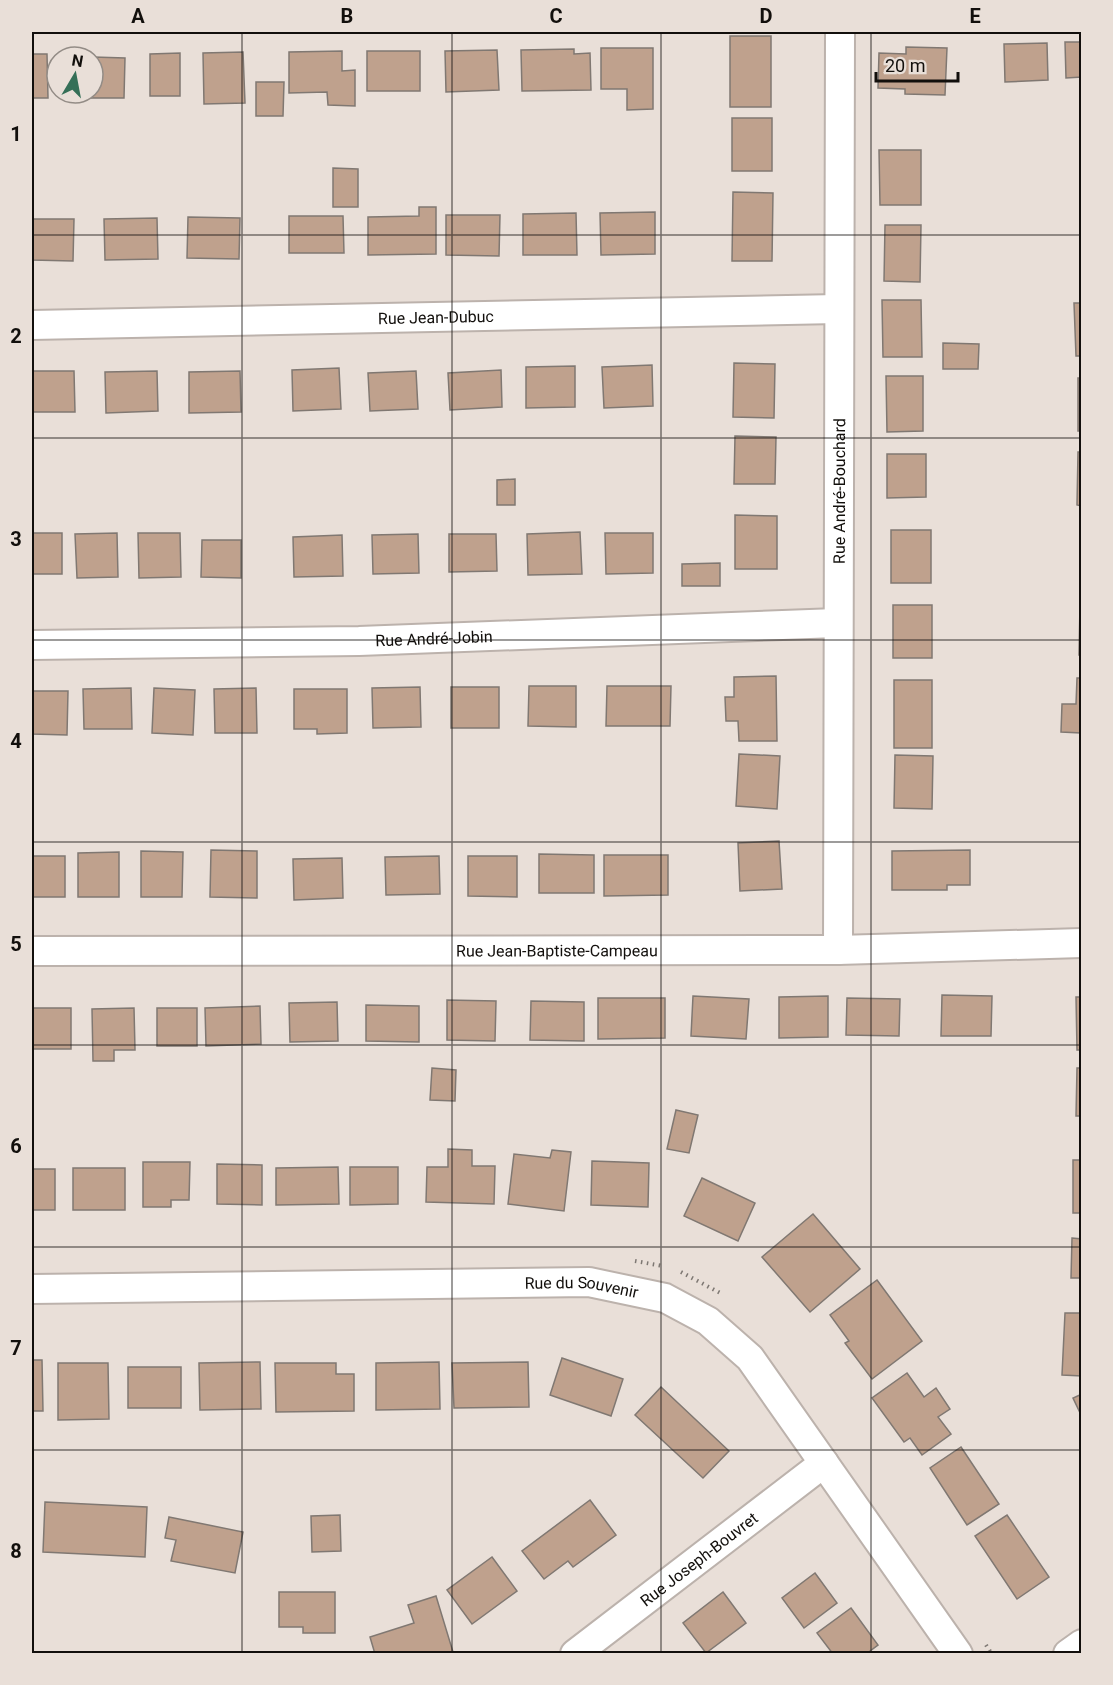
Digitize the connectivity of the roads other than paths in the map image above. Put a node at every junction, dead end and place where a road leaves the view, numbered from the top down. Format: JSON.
{"nodes":[{"id":1,"x":840,"y":32,"type":"edge"},
{"id":2,"x":838,"y":309,"type":"junction"},
{"id":3,"x":32,"y":325,"type":"edge"},
{"id":4,"x":837,"y":623,"type":"junction"},
{"id":5,"x":32,"y":645,"type":"edge"},
{"id":6,"x":1082,"y":943,"type":"edge"},
{"id":7,"x":838,"y":950,"type":"junction"},
{"id":8,"x":32,"y":951,"type":"edge"},
{"id":9,"x":32,"y":1288,"type":"edge"},
{"id":10,"x":824,"y":1463,"type":"junction"},
{"id":11,"x":1082,"y":1644,"type":"edge"},
{"id":12,"x":574,"y":1653,"type":"edge"},
{"id":13,"x":958,"y":1653,"type":"edge"},
{"id":14,"x":1068,"y":1653,"type":"edge"}],
"edges":[{"from":1,"to":2,"type":"street","name":"Rue André-Bouchard"},
{"from":2,"to":3,"type":"street","name":"Rue Jean-Dubuc"},
{"from":2,"to":4,"type":"street","name":"Rue André-Bouchard"},
{"from":4,"to":5,"type":"street","name":"Rue André-Jobin"},
{"from":4,"to":7,"type":"street","name":"Rue André-Bouchard"},
{"from":6,"to":7,"type":"street","name":"Rue Jean-Baptiste-Campeau"},
{"from":7,"to":8,"type":"street","name":"Rue Jean-Baptiste-Campeau"},
{"from":9,"to":10,"type":"street","name":"Rue du Souvenir"},
{"from":10,"to":12,"type":"street","name":"Rue Joseph-Bouvret"},
{"from":10,"to":13,"type":"street","name":"Rue du Souvenir"},
{"from":11,"to":14,"type":"street"}]}
